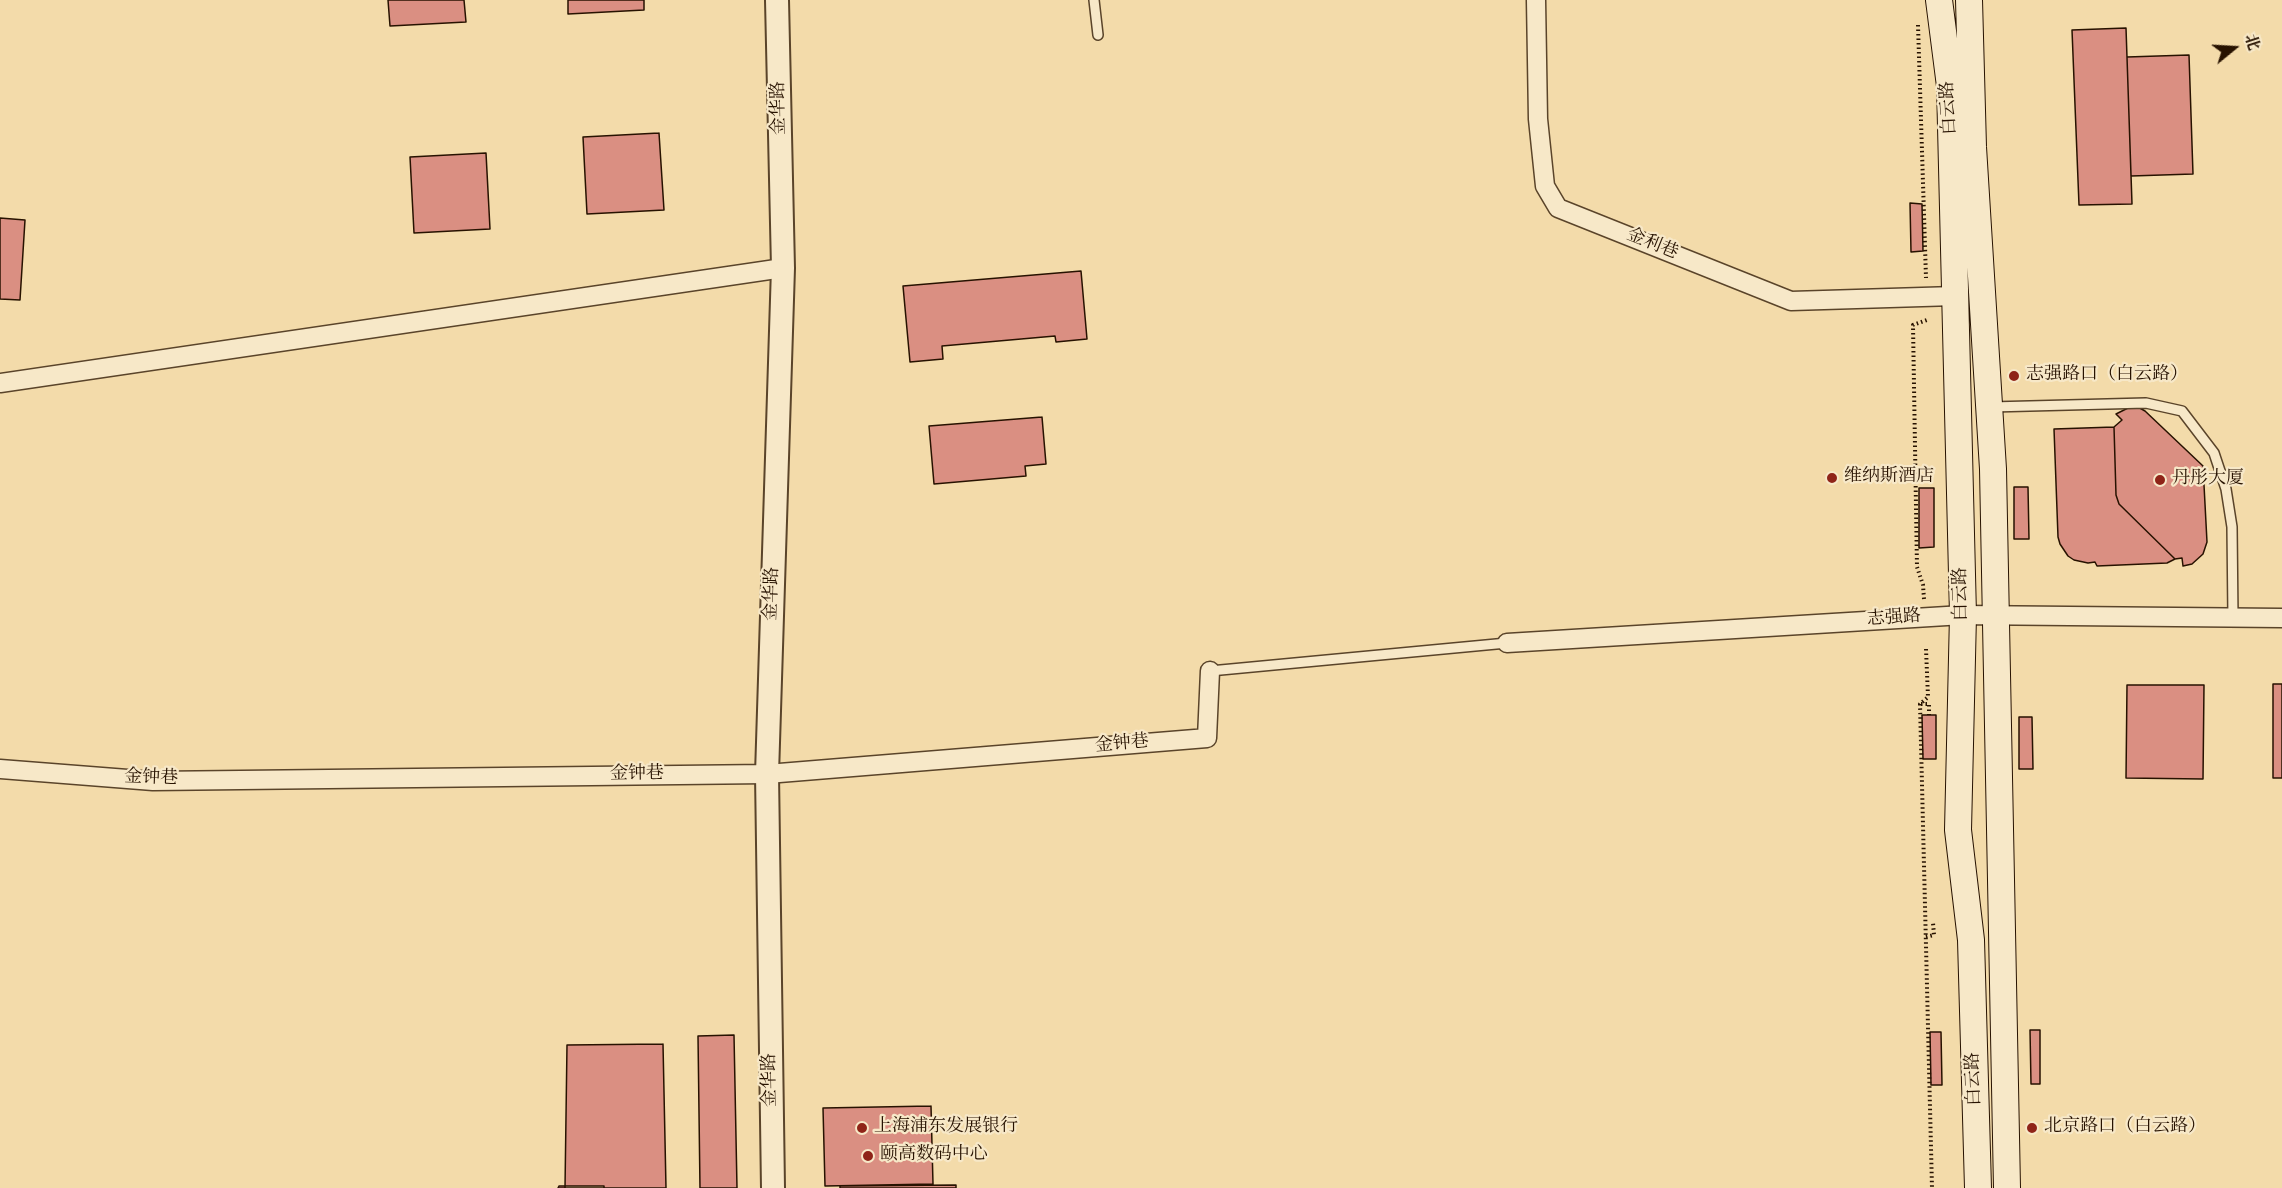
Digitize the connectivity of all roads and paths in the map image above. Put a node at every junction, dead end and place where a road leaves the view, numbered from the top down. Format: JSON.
{"nodes":[{"id":1,"x":777,"y":0,"type":"edge"},
{"id":2,"x":1094,"y":0,"type":"edge"},
{"id":3,"x":1536,"y":0,"type":"edge"},
{"id":4,"x":1939,"y":0,"type":"edge"},
{"id":5,"x":1969,"y":0,"type":"edge"},
{"id":6,"x":1918,"y":24,"type":"dead end"},
{"id":7,"x":1098,"y":35,"type":"dead end"},
{"id":8,"x":783,"y":268,"type":"junction"},
{"id":9,"x":1926,"y":279,"type":"dead end"},
{"id":10,"x":1955,"y":296,"type":"junction"},
{"id":11,"x":1927,"y":320,"type":"dead end"},
{"id":12,"x":1920,"y":322,"type":"junction"},
{"id":13,"x":1918,"y":330,"type":"dead end"},
{"id":14,"x":0,"y":383,"type":"edge"},
{"id":15,"x":1989,"y":407,"type":"junction"},
{"id":16,"x":1924,"y":599,"type":"dead end"},
{"id":17,"x":1963,"y":615,"type":"junction"},
{"id":18,"x":1996,"y":615,"type":"junction"},
{"id":19,"x":2233,"y":618,"type":"junction"},
{"id":20,"x":2282,"y":618,"type":"edge"},
{"id":21,"x":1507,"y":644,"type":"joint"},
{"id":22,"x":1926,"y":649,"type":"dead end"},
{"id":23,"x":1210,"y":672,"type":"joint"},
{"id":24,"x":1920,"y":704,"type":"junction"},
{"id":25,"x":1929,"y":715,"type":"dead end"},
{"id":26,"x":0,"y":769,"type":"edge"},
{"id":27,"x":767,"y":774,"type":"junction"},
{"id":28,"x":1933,"y":923,"type":"dead end"},
{"id":29,"x":1926,"y":937,"type":"junction"},
{"id":30,"x":773,"y":1188,"type":"edge"},
{"id":31,"x":1932,"y":1188,"type":"edge"},
{"id":32,"x":1978,"y":1188,"type":"edge"},
{"id":33,"x":2007,"y":1188,"type":"edge"}],
"edges":[{"from":1,"to":8,"type":"street","name":"金华路"},
{"from":2,"to":7,"type":"lane"},
{"from":3,"to":10,"type":"street","name":"金利巷"},
{"from":4,"to":10,"type":"main road","name":"白云路"},
{"from":5,"to":15,"type":"main road","name":"白云路"},
{"from":6,"to":9,"type":"path"},
{"from":8,"to":14,"type":"street"},
{"from":8,"to":27,"type":"street","name":"金华路"},
{"from":10,"to":17,"type":"main road","name":"白云路"},
{"from":11,"to":12,"type":"path"},
{"from":12,"to":13,"type":"path"},
{"from":12,"to":16,"type":"path"},
{"from":15,"to":18,"type":"main road","name":"白云路"},
{"from":15,"to":19,"type":"lane"},
{"from":17,"to":18,"type":"street","name":"志强路"},
{"from":17,"to":21,"type":"street","name":"志强路"},
{"from":17,"to":32,"type":"main road","name":"白云路"},
{"from":18,"to":19,"type":"street","name":"志强路"},
{"from":18,"to":33,"type":"main road","name":"白云路"},
{"from":19,"to":20,"type":"street","name":"志强路"},
{"from":21,"to":23,"type":"lane"},
{"from":22,"to":24,"type":"path"},
{"from":23,"to":27,"type":"street","name":"金钟巷"},
{"from":24,"to":25,"type":"path"},
{"from":24,"to":29,"type":"path"},
{"from":26,"to":27,"type":"street","name":"金钟巷"},
{"from":27,"to":30,"type":"street","name":"金华路"},
{"from":28,"to":29,"type":"path"},
{"from":29,"to":31,"type":"path"}]}
